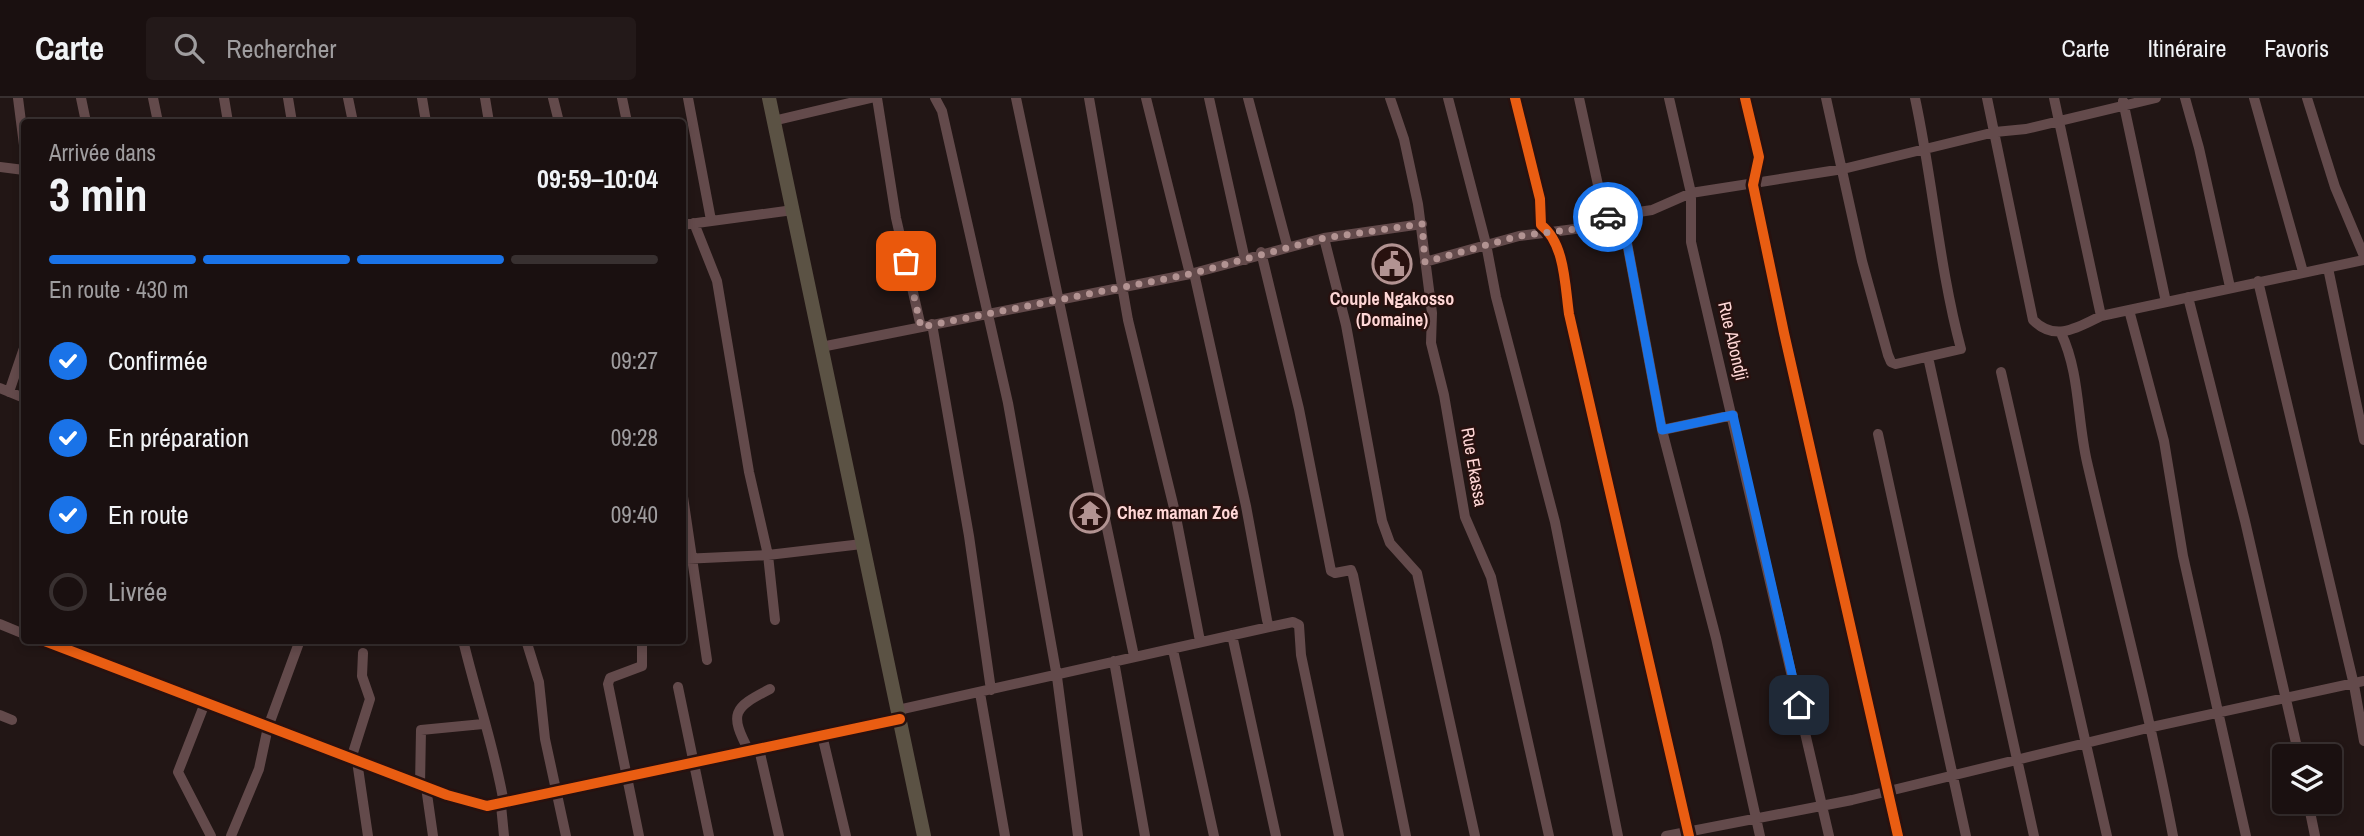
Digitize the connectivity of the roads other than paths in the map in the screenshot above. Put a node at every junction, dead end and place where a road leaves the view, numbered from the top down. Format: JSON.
{"nodes":[{"id":1,"x":18,"y":98,"type":"edge"},
{"id":2,"x":81,"y":98,"type":"edge"},
{"id":3,"x":153,"y":98,"type":"edge"},
{"id":4,"x":224,"y":98,"type":"edge"},
{"id":5,"x":288,"y":98,"type":"edge"},
{"id":6,"x":348,"y":98,"type":"edge"},
{"id":7,"x":422,"y":98,"type":"edge"},
{"id":8,"x":485,"y":98,"type":"edge"},
{"id":9,"x":553,"y":98,"type":"edge"},
{"id":10,"x":622,"y":98,"type":"edge"},
{"id":11,"x":688,"y":98,"type":"edge"},
{"id":12,"x":769,"y":98,"type":"edge"},
{"id":13,"x":871,"y":98,"type":"edge"},
{"id":14,"x":935,"y":98,"type":"edge"},
{"id":15,"x":1016,"y":98,"type":"edge"},
{"id":16,"x":1089,"y":98,"type":"edge"},
{"id":17,"x":1146,"y":98,"type":"edge"},
{"id":18,"x":1209,"y":98,"type":"edge"},
{"id":19,"x":1248,"y":98,"type":"edge"},
{"id":20,"x":1390,"y":98,"type":"edge"},
{"id":21,"x":1448,"y":98,"type":"edge"},
{"id":22,"x":1515,"y":98,"type":"edge"},
{"id":23,"x":1579,"y":98,"type":"edge"},
{"id":24,"x":1669,"y":98,"type":"edge"},
{"id":25,"x":1745,"y":98,"type":"edge"},
{"id":26,"x":1826,"y":98,"type":"edge"},
{"id":27,"x":1914,"y":98,"type":"edge"},
{"id":28,"x":1987,"y":98,"type":"edge"},
{"id":29,"x":2054,"y":98,"type":"edge"},
{"id":30,"x":2156,"y":98,"type":"edge"},
{"id":31,"x":2185,"y":98,"type":"edge"},
{"id":32,"x":2254,"y":98,"type":"edge"},
{"id":33,"x":2307,"y":98,"type":"edge"},
{"id":34,"x":2123,"y":101,"type":"edge"},
{"id":35,"x":85,"y":119,"type":"edge"},
{"id":36,"x":157,"y":119,"type":"edge"},
{"id":37,"x":228,"y":119,"type":"edge"},
{"id":38,"x":292,"y":119,"type":"edge"},
{"id":39,"x":353,"y":119,"type":"edge"},
{"id":40,"x":426,"y":119,"type":"edge"},
{"id":41,"x":488,"y":119,"type":"edge"},
{"id":42,"x":558,"y":119,"type":"edge"},
{"id":43,"x":626,"y":119,"type":"edge"},
{"id":44,"x":774,"y":121,"type":"junction"},
{"id":45,"x":2059,"y":121,"type":"junction"},
{"id":46,"x":21,"y":122,"type":"edge"},
{"id":47,"x":1995,"y":132,"type":"junction"},
{"id":48,"x":1926,"y":150,"type":"junction"},
{"id":49,"x":0,"y":167,"type":"edge"},
{"id":50,"x":1843,"y":169,"type":"junction"},
{"id":51,"x":21,"y":170,"type":"edge"},
{"id":52,"x":1753,"y":185,"type":"junction"},
{"id":53,"x":1691,"y":193,"type":"junction"},
{"id":54,"x":793,"y":210,"type":"junction"},
{"id":55,"x":1622,"y":216,"type":"junction"},
{"id":56,"x":1605,"y":217,"type":"junction"},
{"id":57,"x":711,"y":220,"type":"junction"},
{"id":58,"x":688,"y":224,"type":"edge"},
{"id":59,"x":1422,"y":224,"type":"junction"},
{"id":60,"x":1549,"y":231,"type":"junction"},
{"id":61,"x":1324,"y":238,"type":"junction"},
{"id":62,"x":1486,"y":244,"type":"junction"},
{"id":63,"x":1287,"y":245,"type":"junction"},
{"id":64,"x":1261,"y":252,"type":"junction"},
{"id":65,"x":2364,"y":258,"type":"edge"},
{"id":66,"x":1245,"y":260,"type":"junction"},
{"id":67,"x":1425,"y":262,"type":"junction"},
{"id":68,"x":2328,"y":268,"type":"junction"},
{"id":69,"x":2303,"y":272,"type":"junction"},
{"id":70,"x":1192,"y":273,"type":"junction"},
{"id":71,"x":2258,"y":281,"type":"junction"},
{"id":72,"x":2230,"y":287,"type":"junction"},
{"id":73,"x":1121,"y":288,"type":"junction"},
{"id":74,"x":2188,"y":297,"type":"junction"},
{"id":75,"x":1061,"y":298,"type":"junction"},
{"id":76,"x":2165,"y":302,"type":"junction"},
{"id":77,"x":2129,"y":310,"type":"junction"},
{"id":78,"x":986,"y":312,"type":"junction"},
{"id":79,"x":2101,"y":316,"type":"junction"},
{"id":80,"x":927,"y":326,"type":"junction"},
{"id":81,"x":2062,"y":333,"type":"junction"},
{"id":82,"x":821,"y":347,"type":"junction"},
{"id":83,"x":21,"y":354,"type":"edge"},
{"id":84,"x":1928,"y":357,"type":"junction"},
{"id":85,"x":2001,"y":372,"type":"dead end"},
{"id":86,"x":4,"y":390,"type":"edge"},
{"id":87,"x":21,"y":397,"type":"edge"},
{"id":88,"x":1733,"y":415,"type":"junction"},
{"id":89,"x":1662,"y":430,"type":"junction"},
{"id":90,"x":1878,"y":434,"type":"dead end"},
{"id":91,"x":2364,"y":440,"type":"edge"},
{"id":92,"x":686,"y":535,"type":"edge"},
{"id":93,"x":863,"y":544,"type":"junction"},
{"id":94,"x":768,"y":555,"type":"junction"},
{"id":95,"x":688,"y":558,"type":"edge"},
{"id":96,"x":775,"y":620,"type":"dead end"},
{"id":97,"x":0,"y":624,"type":"edge"},
{"id":98,"x":1269,"y":627,"type":"junction"},
{"id":99,"x":21,"y":633,"type":"edge"},
{"id":100,"x":1232,"y":635,"type":"junction"},
{"id":101,"x":1200,"y":641,"type":"junction"},
{"id":102,"x":52,"y":644,"type":"edge"},
{"id":103,"x":299,"y":644,"type":"edge"},
{"id":104,"x":464,"y":644,"type":"edge"},
{"id":105,"x":527,"y":644,"type":"edge"},
{"id":106,"x":642,"y":644,"type":"edge"},
{"id":107,"x":1173,"y":650,"type":"junction"},
{"id":108,"x":363,"y":653,"type":"dead end"},
{"id":109,"x":1134,"y":656,"type":"junction"},
{"id":110,"x":707,"y":660,"type":"dead end"},
{"id":111,"x":1114,"y":661,"type":"junction"},
{"id":112,"x":1057,"y":677,"type":"junction"},
{"id":113,"x":2359,"y":683,"type":"edge"},
{"id":114,"x":678,"y":687,"type":"dead end"},
{"id":115,"x":770,"y":689,"type":"dead end"},
{"id":116,"x":985,"y":692,"type":"junction"},
{"id":117,"x":2286,"y":698,"type":"junction"},
{"id":118,"x":205,"y":703,"type":"junction"},
{"id":119,"x":2218,"y":714,"type":"junction"},
{"id":120,"x":0,"y":715,"type":"edge"},
{"id":121,"x":899,"y":715,"type":"junction"},
{"id":122,"x":12,"y":720,"type":"dead end"},
{"id":123,"x":483,"y":724,"type":"junction"},
{"id":124,"x":268,"y":727,"type":"junction"},
{"id":125,"x":2152,"y":727,"type":"junction"},
{"id":126,"x":822,"y":735,"type":"junction"},
{"id":127,"x":2364,"y":741,"type":"edge"},
{"id":128,"x":2296,"y":744,"type":"edge"},
{"id":129,"x":2087,"y":745,"type":"junction"},
{"id":130,"x":754,"y":750,"type":"junction"},
{"id":131,"x":2019,"y":758,"type":"junction"},
{"id":132,"x":354,"y":760,"type":"junction"},
{"id":133,"x":693,"y":763,"type":"junction"},
{"id":134,"x":1951,"y":775,"type":"junction"},
{"id":135,"x":627,"y":778,"type":"junction"},
{"id":136,"x":423,"y":786,"type":"junction"},
{"id":137,"x":1887,"y":790,"type":"junction"},
{"id":138,"x":558,"y":793,"type":"junction"},
{"id":139,"x":502,"y":805,"type":"junction"},
{"id":140,"x":1822,"y":805,"type":"junction"},
{"id":141,"x":2310,"y":814,"type":"edge"},
{"id":142,"x":1756,"y":819,"type":"junction"},
{"id":143,"x":1689,"y":834,"type":"edge"},
{"id":144,"x":211,"y":836,"type":"edge"},
{"id":145,"x":231,"y":836,"type":"edge"},
{"id":146,"x":368,"y":836,"type":"edge"},
{"id":147,"x":433,"y":836,"type":"edge"},
{"id":148,"x":504,"y":836,"type":"edge"},
{"id":149,"x":566,"y":836,"type":"edge"},
{"id":150,"x":639,"y":836,"type":"edge"},
{"id":151,"x":709,"y":836,"type":"edge"},
{"id":152,"x":779,"y":836,"type":"edge"},
{"id":153,"x":846,"y":836,"type":"edge"},
{"id":154,"x":925,"y":836,"type":"edge"},
{"id":155,"x":1005,"y":836,"type":"edge"},
{"id":156,"x":1078,"y":836,"type":"edge"},
{"id":157,"x":1145,"y":836,"type":"edge"},
{"id":158,"x":1214,"y":836,"type":"edge"},
{"id":159,"x":1276,"y":836,"type":"edge"},
{"id":160,"x":1339,"y":836,"type":"edge"},
{"id":161,"x":1406,"y":836,"type":"edge"},
{"id":162,"x":1475,"y":836,"type":"edge"},
{"id":163,"x":1549,"y":836,"type":"edge"},
{"id":164,"x":1618,"y":836,"type":"edge"},
{"id":165,"x":1666,"y":836,"type":"edge"},
{"id":166,"x":1760,"y":836,"type":"edge"},
{"id":167,"x":1829,"y":836,"type":"edge"},
{"id":168,"x":1898,"y":836,"type":"edge"},
{"id":169,"x":1966,"y":836,"type":"edge"},
{"id":170,"x":2034,"y":836,"type":"edge"},
{"id":171,"x":2106,"y":836,"type":"edge"},
{"id":172,"x":2173,"y":836,"type":"edge"},
{"id":173,"x":2246,"y":836,"type":"edge"},
{"id":174,"x":2315,"y":836,"type":"edge"}],
"edges":[{"from":1,"to":46,"type":"street"},
{"from":2,"to":35,"type":"street"},
{"from":3,"to":36,"type":"street"},
{"from":4,"to":37,"type":"street"},
{"from":5,"to":38,"type":"street"},
{"from":6,"to":39,"type":"street"},
{"from":7,"to":40,"type":"street"},
{"from":8,"to":41,"type":"street"},
{"from":9,"to":42,"type":"street"},
{"from":10,"to":43,"type":"street"},
{"from":11,"to":57,"type":"street"},
{"from":12,"to":44,"type":"highway"},
{"from":13,"to":44,"type":"street"},
{"from":13,"to":80,"type":"street"},
{"from":14,"to":78,"type":"street"},
{"from":15,"to":75,"type":"street"},
{"from":16,"to":73,"type":"street"},
{"from":17,"to":70,"type":"street"},
{"from":18,"to":66,"type":"street"},
{"from":19,"to":63,"type":"street"},
{"from":20,"to":59,"type":"street","name":"Rue Ekassa"},
{"from":21,"to":62,"type":"street"},
{"from":22,"to":60,"type":"street"},
{"from":23,"to":56,"type":"street"},
{"from":24,"to":53,"type":"street","name":"Rue Abondji"},
{"from":25,"to":52,"type":"street"},
{"from":26,"to":50,"type":"street"},
{"from":27,"to":48,"type":"street"},
{"from":28,"to":47,"type":"street"},
{"from":29,"to":45,"type":"street"},
{"from":30,"to":34,"type":"street"},
{"from":31,"to":72,"type":"street"},
{"from":32,"to":69,"type":"street"},
{"from":33,"to":65,"type":"street"},
{"from":34,"to":45,"type":"street"},
{"from":34,"to":76,"type":"street"},
{"from":44,"to":54,"type":"highway"},
{"from":45,"to":47,"type":"street"},
{"from":45,"to":79,"type":"street"},
{"from":47,"to":48,"type":"street"},
{"from":47,"to":81,"type":"street"},
{"from":48,"to":50,"type":"street"},
{"from":48,"to":84,"type":"street"},
{"from":49,"to":51,"type":"street"},
{"from":50,"to":52,"type":"street"},
{"from":50,"to":84,"type":"street"},
{"from":52,"to":53,"type":"street"},
{"from":52,"to":137,"type":"street"},
{"from":53,"to":55,"type":"street"},
{"from":53,"to":88,"type":"street","name":"Rue Abondji"},
{"from":54,"to":57,"type":"street"},
{"from":54,"to":82,"type":"highway"},
{"from":55,"to":56,"type":"street"},
{"from":55,"to":89,"type":"street"},
{"from":56,"to":60,"type":"street"},
{"from":57,"to":58,"type":"street"},
{"from":58,"to":94,"type":"street"},
{"from":59,"to":61,"type":"street"},
{"from":59,"to":67,"type":"street","name":"Rue Ekassa"},
{"from":60,"to":62,"type":"street"},
{"from":60,"to":143,"type":"street"},
{"from":61,"to":63,"type":"street"},
{"from":61,"to":162,"type":"street"},
{"from":62,"to":67,"type":"street"},
{"from":62,"to":164,"type":"street"},
{"from":63,"to":64,"type":"street"},
{"from":64,"to":66,"type":"street"},
{"from":64,"to":161,"type":"street"},
{"from":65,"to":68,"type":"street"},
{"from":66,"to":70,"type":"street"},
{"from":67,"to":163,"type":"street","name":"Rue Ekassa"},
{"from":68,"to":69,"type":"street"},
{"from":68,"to":91,"type":"street"},
{"from":69,"to":71,"type":"street"},
{"from":70,"to":73,"type":"street"},
{"from":70,"to":98,"type":"street"},
{"from":71,"to":72,"type":"street"},
{"from":71,"to":113,"type":"street"},
{"from":72,"to":74,"type":"street"},
{"from":73,"to":75,"type":"street"},
{"from":73,"to":101,"type":"street"},
{"from":74,"to":76,"type":"street"},
{"from":74,"to":117,"type":"street"},
{"from":75,"to":78,"type":"street"},
{"from":75,"to":109,"type":"street"},
{"from":76,"to":77,"type":"street"},
{"from":77,"to":79,"type":"street"},
{"from":77,"to":119,"type":"street"},
{"from":78,"to":80,"type":"street"},
{"from":78,"to":112,"type":"street"},
{"from":79,"to":81,"type":"street"},
{"from":80,"to":82,"type":"street"},
{"from":80,"to":116,"type":"street"},
{"from":81,"to":125,"type":"street"},
{"from":82,"to":93,"type":"highway"},
{"from":83,"to":86,"type":"street"},
{"from":84,"to":131,"type":"street"},
{"from":85,"to":129,"type":"street"},
{"from":86,"to":87,"type":"street"},
{"from":88,"to":89,"type":"street"},
{"from":88,"to":140,"type":"street","name":"Rue Abondji"},
{"from":89,"to":142,"type":"street"},
{"from":90,"to":134,"type":"street"},
{"from":92,"to":95,"type":"street"},
{"from":93,"to":94,"type":"street"},
{"from":93,"to":121,"type":"highway"},
{"from":94,"to":95,"type":"street"},
{"from":94,"to":96,"type":"street"},
{"from":95,"to":110,"type":"street"},
{"from":97,"to":99,"type":"street"},
{"from":98,"to":100,"type":"street"},
{"from":98,"to":160,"type":"street"},
{"from":100,"to":101,"type":"street"},
{"from":100,"to":159,"type":"street"},
{"from":101,"to":107,"type":"street"},
{"from":102,"to":118,"type":"street"},
{"from":103,"to":124,"type":"street"},
{"from":104,"to":123,"type":"street"},
{"from":105,"to":138,"type":"street"},
{"from":106,"to":135,"type":"street"},
{"from":107,"to":109,"type":"street"},
{"from":107,"to":158,"type":"street"},
{"from":108,"to":132,"type":"street"},
{"from":109,"to":111,"type":"street"},
{"from":111,"to":112,"type":"street"},
{"from":111,"to":157,"type":"street"},
{"from":112,"to":116,"type":"street"},
{"from":112,"to":156,"type":"street"},
{"from":113,"to":117,"type":"street"},
{"from":113,"to":127,"type":"street"},
{"from":114,"to":133,"type":"street"},
{"from":115,"to":130,"type":"street"},
{"from":116,"to":121,"type":"street"},
{"from":116,"to":155,"type":"street"},
{"from":117,"to":119,"type":"street"},
{"from":117,"to":128,"type":"street"},
{"from":118,"to":124,"type":"street"},
{"from":118,"to":144,"type":"street"},
{"from":119,"to":125,"type":"street"},
{"from":119,"to":173,"type":"street"},
{"from":120,"to":122,"type":"street"},
{"from":121,"to":126,"type":"street"},
{"from":121,"to":154,"type":"highway"},
{"from":123,"to":136,"type":"street"},
{"from":123,"to":139,"type":"street"},
{"from":124,"to":132,"type":"street"},
{"from":124,"to":145,"type":"street"},
{"from":125,"to":129,"type":"street"},
{"from":125,"to":172,"type":"street"},
{"from":126,"to":130,"type":"street"},
{"from":126,"to":153,"type":"street"},
{"from":129,"to":131,"type":"street"},
{"from":129,"to":171,"type":"street"},
{"from":130,"to":133,"type":"street"},
{"from":130,"to":152,"type":"street"},
{"from":131,"to":134,"type":"street"},
{"from":131,"to":170,"type":"street"},
{"from":132,"to":136,"type":"street"},
{"from":132,"to":146,"type":"street"},
{"from":133,"to":135,"type":"street"},
{"from":133,"to":151,"type":"street"},
{"from":134,"to":137,"type":"street"},
{"from":134,"to":169,"type":"street"},
{"from":135,"to":138,"type":"street"},
{"from":135,"to":150,"type":"street"},
{"from":136,"to":139,"type":"street"},
{"from":136,"to":147,"type":"street"},
{"from":137,"to":140,"type":"street"},
{"from":137,"to":168,"type":"street"},
{"from":138,"to":139,"type":"street"},
{"from":138,"to":149,"type":"street"},
{"from":139,"to":148,"type":"street"},
{"from":140,"to":142,"type":"street"},
{"from":140,"to":167,"type":"street","name":"Rue Abondji"},
{"from":141,"to":174,"type":"street"},
{"from":142,"to":143,"type":"street"},
{"from":142,"to":166,"type":"street"},
{"from":143,"to":165,"type":"street"}]}
